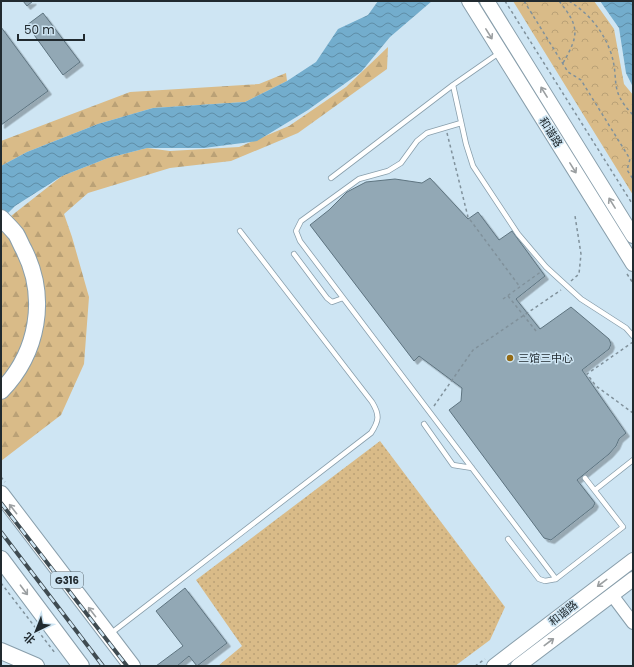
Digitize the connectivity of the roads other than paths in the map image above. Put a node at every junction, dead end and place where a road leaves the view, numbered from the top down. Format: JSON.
{"nodes":[{"id":1,"x":469,"y":1,"type":"edge"},
{"id":2,"x":487,"y":1,"type":"edge"},
{"id":3,"x":500,"y":52,"type":"junction"},
{"id":4,"x":453,"y":85,"type":"junction"},
{"id":5,"x":461,"y":124,"type":"junction"},
{"id":6,"x":331,"y":178,"type":"dead end"},
{"id":7,"x":1,"y":218,"type":"edge"},
{"id":8,"x":1,"y":230,"type":"edge"},
{"id":9,"x":240,"y":231,"type":"dead end"},
{"id":10,"x":633,"y":236,"type":"edge"},
{"id":11,"x":294,"y":254,"type":"dead end"},
{"id":12,"x":633,"y":264,"type":"edge"},
{"id":13,"x":343,"y":298,"type":"junction"},
{"id":14,"x":633,"y":336,"type":"edge"},
{"id":15,"x":1,"y":381,"type":"edge"},
{"id":16,"x":1,"y":391,"type":"edge"},
{"id":17,"x":424,"y":424,"type":"dead end"},
{"id":18,"x":633,"y":460,"type":"edge"},
{"id":19,"x":472,"y":468,"type":"junction"},
{"id":20,"x":585,"y":478,"type":"dead end"},
{"id":21,"x":595,"y":490,"type":"junction"},
{"id":22,"x":1,"y":494,"type":"edge"},
{"id":23,"x":508,"y":539,"type":"dead end"},
{"id":24,"x":1,"y":559,"type":"edge"},
{"id":25,"x":633,"y":560,"type":"edge"},
{"id":26,"x":556,"y":579,"type":"junction"},
{"id":27,"x":633,"y":579,"type":"edge"},
{"id":28,"x":612,"y":595,"type":"junction"},
{"id":29,"x":633,"y":623,"type":"edge"},
{"id":30,"x":109,"y":635,"type":"junction"},
{"id":31,"x":1,"y":651,"type":"edge"},
{"id":32,"x":36,"y":666,"type":"edge"},
{"id":33,"x":81,"y":666,"type":"edge"},
{"id":34,"x":132,"y":666,"type":"edge"},
{"id":35,"x":494,"y":666,"type":"edge"},
{"id":36,"x":518,"y":666,"type":"edge"}],
"edges":[{"from":1,"to":3,"type":"main road","name":"和谐路","one_way":true},
{"from":10,"to":2,"type":"main road","name":"和谐路","one_way":true},
{"from":3,"to":4,"type":"lane"},
{"from":3,"to":12,"type":"main road","name":"和谐路","one_way":true},
{"from":4,"to":5,"type":"lane"},
{"from":4,"to":6,"type":"lane"},
{"from":5,"to":13,"type":"lane"},
{"from":5,"to":14,"type":"lane"},
{"from":7,"to":16,"type":"highway"},
{"from":8,"to":15,"type":"highway"},
{"from":9,"to":30,"type":"lane"},
{"from":11,"to":13,"type":"lane"},
{"from":13,"to":19,"type":"lane"},
{"from":17,"to":19,"type":"lane"},
{"from":18,"to":21,"type":"lane"},
{"from":19,"to":26,"type":"lane"},
{"from":20,"to":21,"type":"lane"},
{"from":21,"to":26,"type":"lane"},
{"from":30,"to":22,"type":"highway","number":"G316","one_way":true},
{"from":23,"to":26,"type":"lane"},
{"from":24,"to":33,"type":"highway","one_way":true},
{"from":25,"to":35,"type":"main road","name":"和谐路","one_way":true},
{"from":27,"to":28,"type":"main road","name":"和谐路"},
{"from":28,"to":29,"type":"street"},
{"from":36,"to":28,"type":"main road","name":"和谐路","one_way":true},
{"from":30,"to":34,"type":"highway","number":"G316"},
{"from":31,"to":32,"type":"highway"}]}
